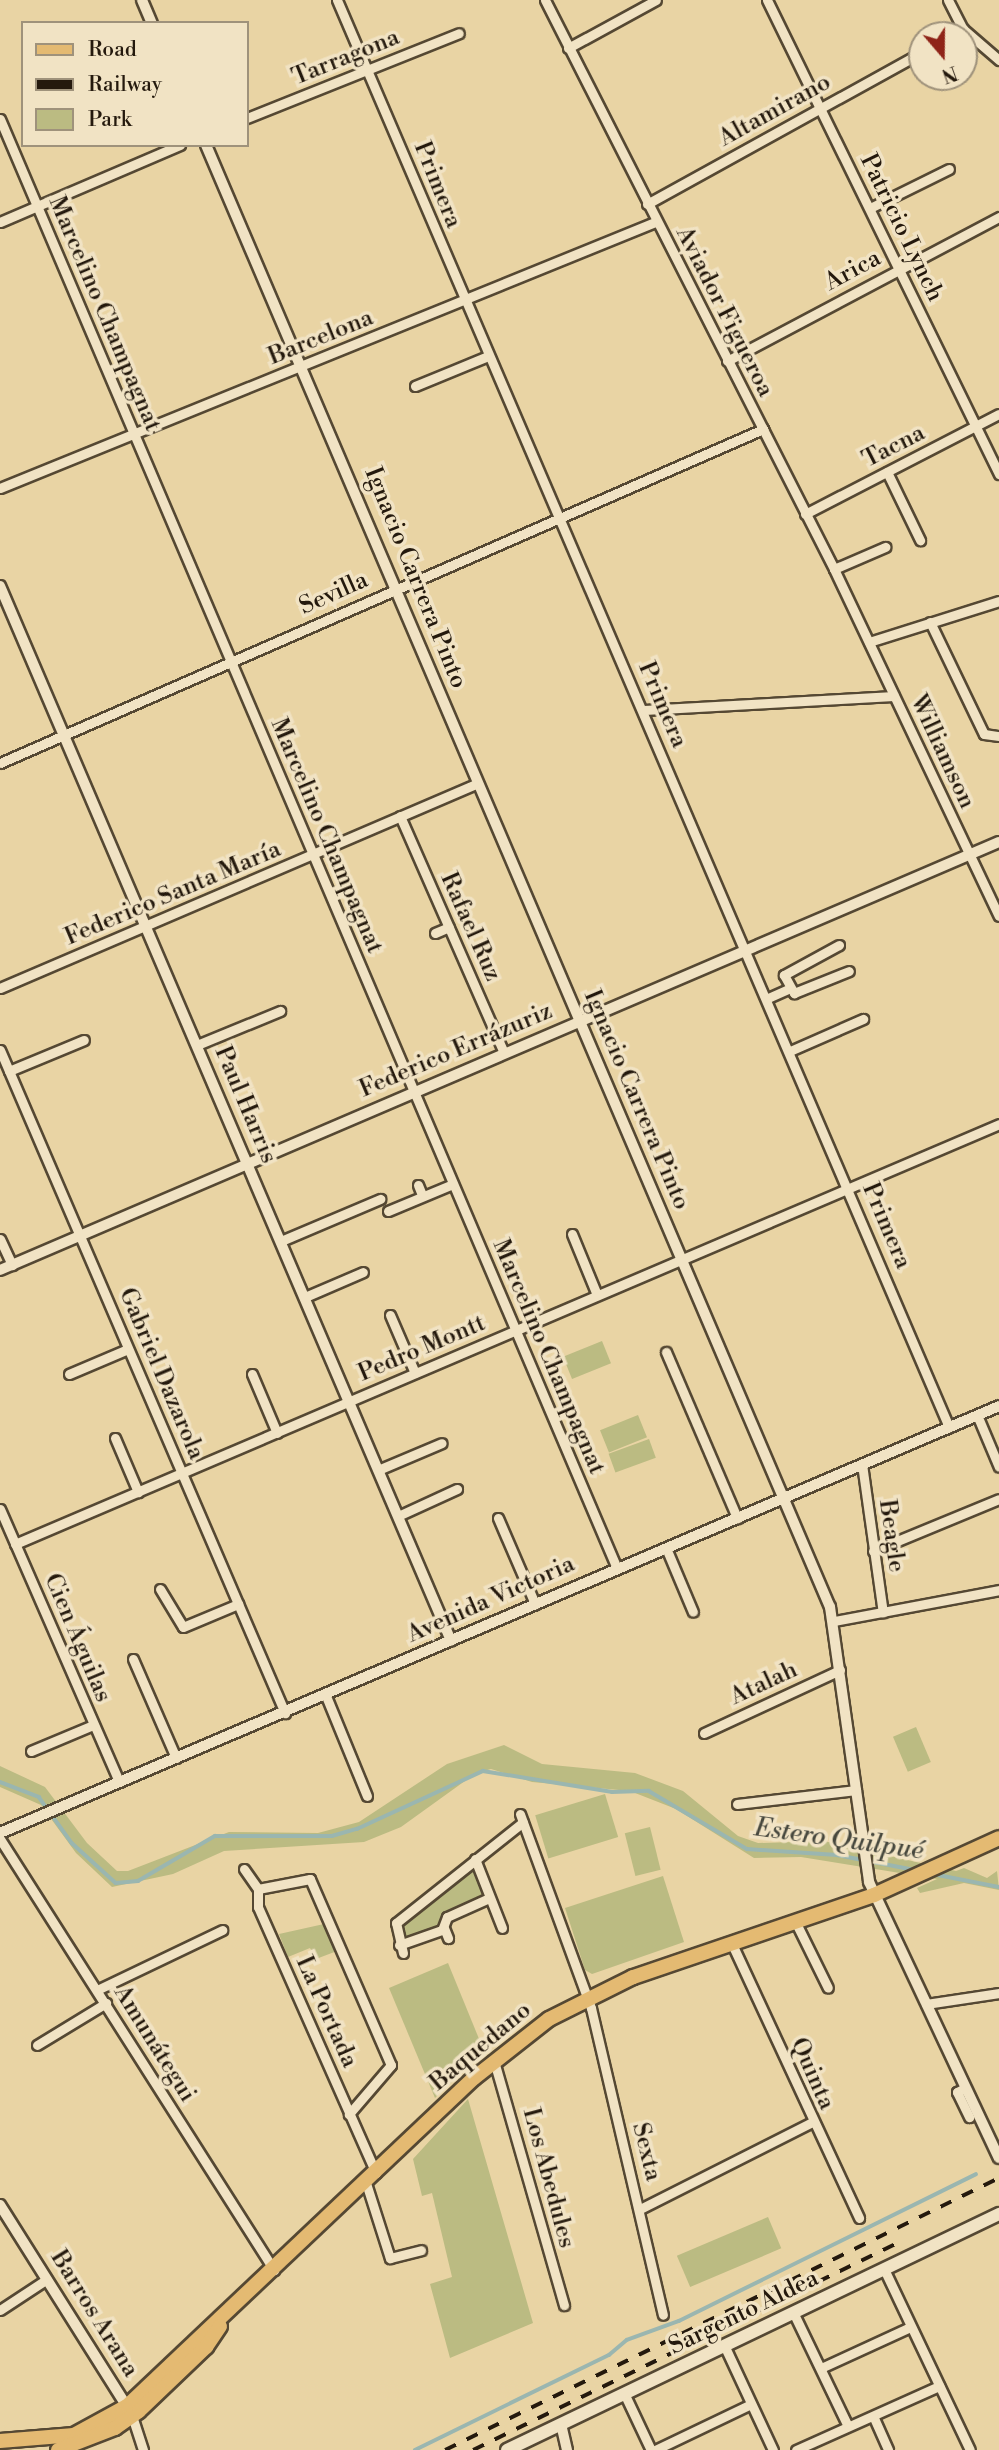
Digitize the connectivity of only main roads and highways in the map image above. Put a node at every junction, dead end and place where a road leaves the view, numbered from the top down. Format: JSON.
{"nodes":[{"id":1,"x":999,"y":1838,"type":"edge"},
{"id":2,"x":999,"y":2214,"type":"edge"},
{"id":3,"x":130,"y":2411,"type":"junction"},
{"id":4,"x":0,"y":2441,"type":"edge"},
{"id":5,"x":58,"y":2450,"type":"edge"},
{"id":6,"x":507,"y":2450,"type":"edge"}],
"edges":[{"from":1,"to":3,"type":"main road","name":"Baquedano"},
{"from":2,"to":6,"type":"main road","name":"Sargento Aldea"},
{"from":3,"to":4,"type":"main road"},
{"from":3,"to":5,"type":"main road","name":"Baquedano"}]}
